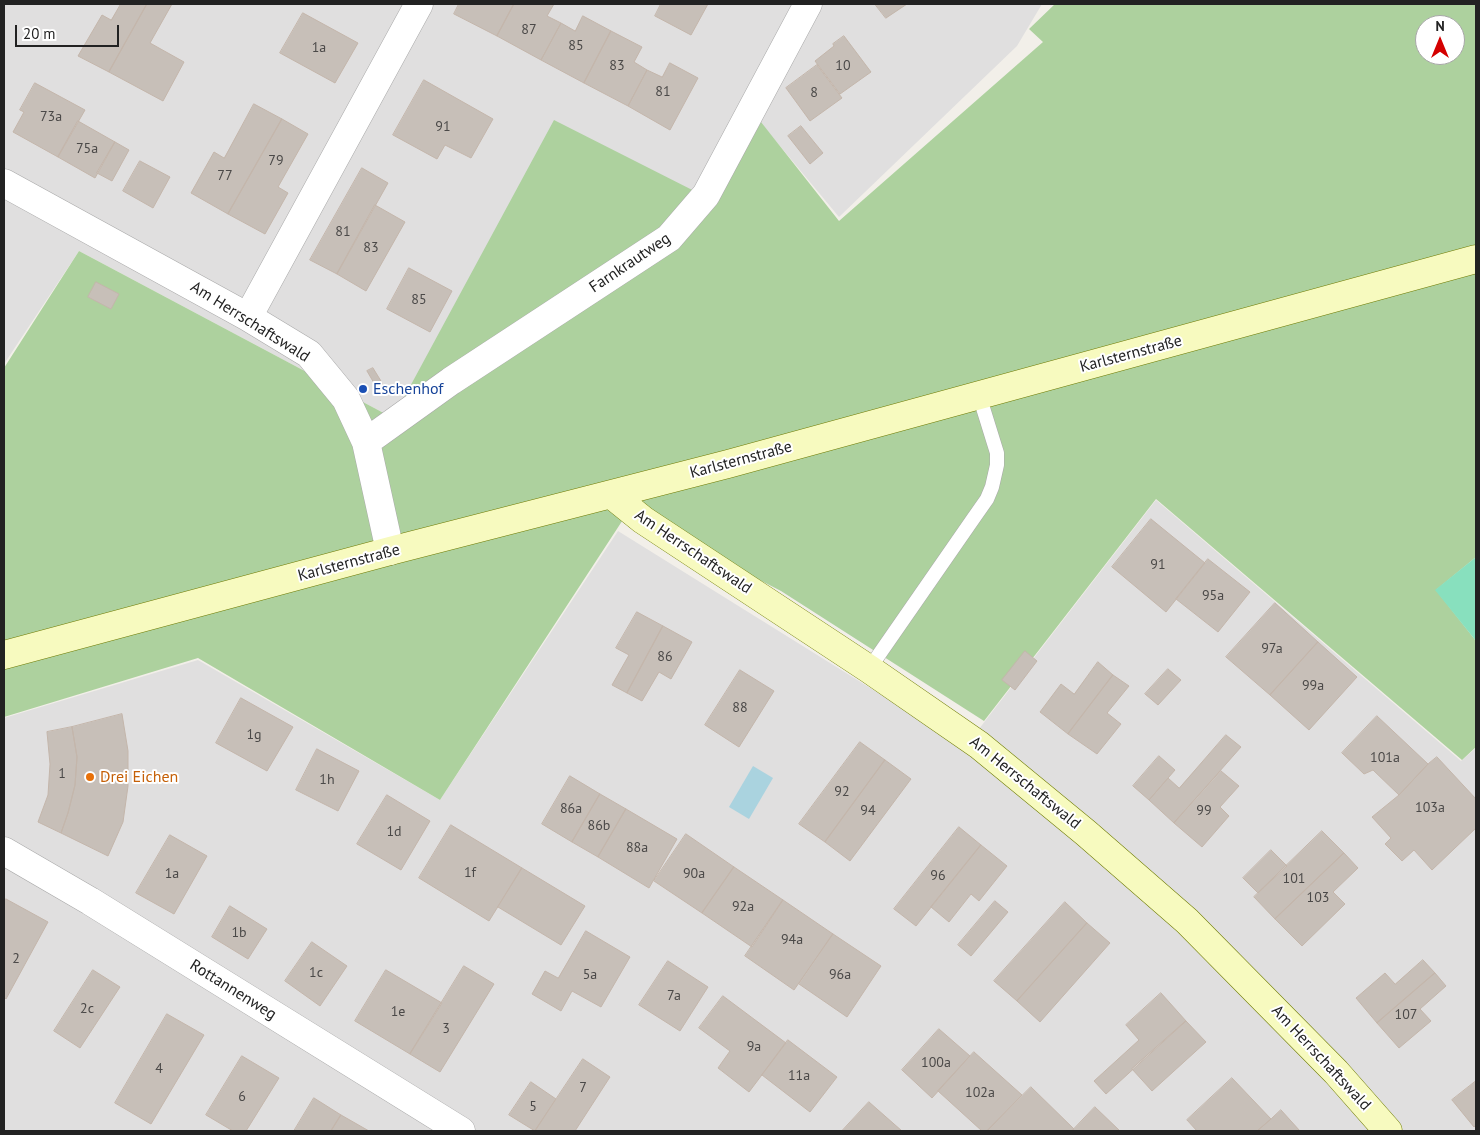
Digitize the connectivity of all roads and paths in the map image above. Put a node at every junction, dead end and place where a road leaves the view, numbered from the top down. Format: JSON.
{"nodes":[{"id":1,"x":419,"y":4,"type":"edge"},
{"id":2,"x":808,"y":4,"type":"edge"},
{"id":3,"x":4,"y":183,"type":"edge"},
{"id":4,"x":1476,"y":259,"type":"edge"},
{"id":5,"x":248,"y":317,"type":"junction"},
{"id":6,"x":979,"y":395,"type":"junction"},
{"id":7,"x":366,"y":442,"type":"junction"},
{"id":8,"x":612,"y":495,"type":"junction"},
{"id":9,"x":390,"y":551,"type":"junction"},
{"id":10,"x":4,"y":655,"type":"edge"},
{"id":11,"x":869,"y":669,"type":"junction"},
{"id":12,"x":4,"y":851,"type":"edge"},
{"id":13,"x":461,"y":1131,"type":"edge"},
{"id":14,"x":1388,"y":1131,"type":"edge"}],
"edges":[{"from":1,"to":5,"type":"street"},
{"from":2,"to":7,"type":"street","name":"Farnkrautweg"},
{"from":3,"to":5,"type":"street","name":"Am Herrschaftswald"},
{"from":4,"to":6,"type":"street","name":"Karlsternstraße"},
{"from":5,"to":7,"type":"street","name":"Am Herrschaftswald"},
{"from":6,"to":8,"type":"street","name":"Karlsternstraße"},
{"from":6,"to":11,"type":"lane"},
{"from":7,"to":9,"type":"street","name":"Am Herrschaftswald"},
{"from":8,"to":9,"type":"street","name":"Karlsternstraße"},
{"from":8,"to":11,"type":"street","name":"Am Herrschaftswald"},
{"from":9,"to":10,"type":"street","name":"Karlsternstraße"},
{"from":11,"to":14,"type":"street","name":"Am Herrschaftswald"},
{"from":12,"to":13,"type":"street","name":"Rottannenweg"}]}
